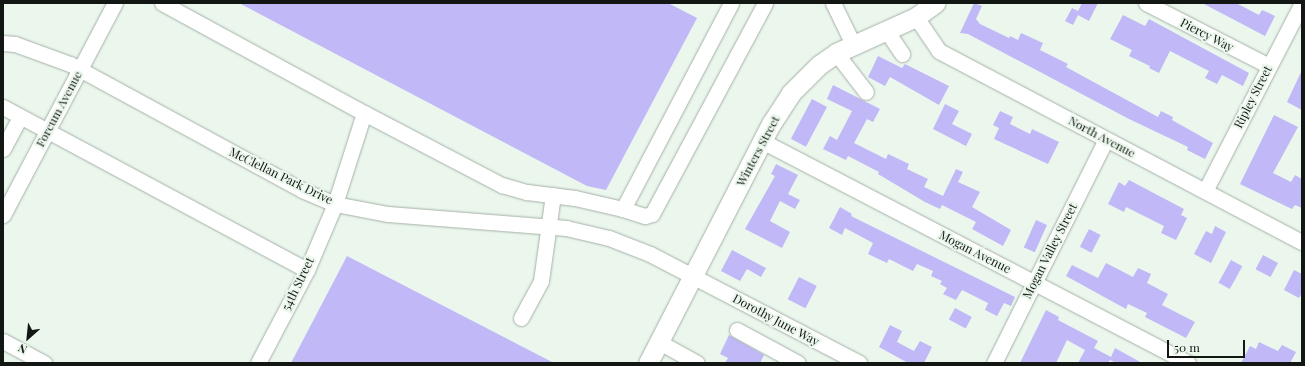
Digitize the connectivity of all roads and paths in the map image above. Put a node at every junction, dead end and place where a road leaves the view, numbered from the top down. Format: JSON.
{"nodes":[{"id":1,"x":115,"y":3,"type":"edge"},
{"id":2,"x":162,"y":3,"type":"edge"},
{"id":3,"x":731,"y":3,"type":"edge"},
{"id":4,"x":765,"y":3,"type":"edge"},
{"id":5,"x":935,"y":3,"type":"edge"},
{"id":6,"x":1146,"y":3,"type":"edge"},
{"id":7,"x":1302,"y":3,"type":"edge"},
{"id":8,"x":835,"y":4,"type":"edge"},
{"id":9,"x":916,"y":17,"type":"junction"},
{"id":10,"x":886,"y":30,"type":"junction"},
{"id":11,"x":3,"y":43,"type":"edge"},
{"id":12,"x":853,"y":44,"type":"junction"},
{"id":13,"x":836,"y":54,"type":"junction"},
{"id":14,"x":902,"y":54,"type":"dead end"},
{"id":15,"x":1269,"y":66,"type":"junction"},
{"id":16,"x":80,"y":70,"type":"junction"},
{"id":17,"x":866,"y":92,"type":"dead end"},
{"id":18,"x":3,"y":107,"type":"edge"},
{"id":19,"x":364,"y":113,"type":"junction"},
{"id":20,"x":20,"y":117,"type":"junction"},
{"id":21,"x":46,"y":132,"type":"junction"},
{"id":22,"x":1106,"y":139,"type":"junction"},
{"id":23,"x":762,"y":141,"type":"junction"},
{"id":24,"x":3,"y":149,"type":"edge"},
{"id":25,"x":1205,"y":191,"type":"junction"},
{"id":26,"x":553,"y":195,"type":"junction"},
{"id":27,"x":335,"y":204,"type":"junction"},
{"id":28,"x":623,"y":208,"type":"junction"},
{"id":29,"x":3,"y":215,"type":"edge"},
{"id":30,"x":551,"y":226,"type":"junction"},
{"id":31,"x":1302,"y":242,"type":"edge"},
{"id":32,"x":307,"y":270,"type":"junction"},
{"id":33,"x":693,"y":276,"type":"junction"},
{"id":34,"x":1034,"y":282,"type":"junction"},
{"id":35,"x":521,"y":318,"type":"dead end"},
{"id":36,"x":737,"y":330,"type":"dead end"},
{"id":37,"x":3,"y":341,"type":"edge"},
{"id":38,"x":660,"y":342,"type":"junction"},
{"id":39,"x":44,"y":363,"type":"edge"},
{"id":40,"x":258,"y":363,"type":"edge"},
{"id":41,"x":648,"y":363,"type":"edge"},
{"id":42,"x":697,"y":363,"type":"edge"},
{"id":43,"x":798,"y":363,"type":"edge"},
{"id":44,"x":859,"y":363,"type":"edge"},
{"id":45,"x":994,"y":363,"type":"edge"},
{"id":46,"x":1188,"y":363,"type":"edge"}],
"edges":[{"from":1,"to":16,"type":"street","name":"Forcum Avenue"},
{"from":2,"to":19,"type":"street"},
{"from":3,"to":28,"type":"street"},
{"from":4,"to":28,"type":"street"},
{"from":5,"to":9,"type":"main road","name":"Winters Street"},
{"from":6,"to":15,"type":"street","name":"Piercy Way"},
{"from":7,"to":15,"type":"street","name":"Ripley Street"},
{"from":8,"to":12,"type":"street"},
{"from":9,"to":10,"type":"main road","name":"Winters Street"},
{"from":9,"to":22,"type":"street","name":"North Avenue"},
{"from":10,"to":12,"type":"main road","name":"Winters Street"},
{"from":10,"to":14,"type":"street"},
{"from":11,"to":16,"type":"street","name":"McClellan Park Drive"},
{"from":12,"to":13,"type":"main road","name":"Winters Street"},
{"from":13,"to":17,"type":"street"},
{"from":13,"to":23,"type":"main road","name":"Winters Street"},
{"from":15,"to":25,"type":"street","name":"Ripley Street"},
{"from":16,"to":21,"type":"street","name":"Forcum Avenue"},
{"from":16,"to":27,"type":"street","name":"McClellan Park Drive"},
{"from":18,"to":20,"type":"street"},
{"from":19,"to":26,"type":"street"},
{"from":19,"to":27,"type":"street","name":"54th Street"},
{"from":20,"to":21,"type":"street"},
{"from":20,"to":24,"type":"street"},
{"from":21,"to":29,"type":"street","name":"Forcum Avenue"},
{"from":21,"to":32,"type":"street"},
{"from":22,"to":25,"type":"street","name":"North Avenue"},
{"from":22,"to":34,"type":"street","name":"Mogan Valley Street"},
{"from":23,"to":33,"type":"main road","name":"Winters Street"},
{"from":23,"to":34,"type":"street","name":"Mogan Avenue"},
{"from":25,"to":31,"type":"street","name":"North Avenue"},
{"from":26,"to":28,"type":"street"},
{"from":26,"to":30,"type":"street"},
{"from":27,"to":30,"type":"street","name":"McClellan Park Drive"},
{"from":27,"to":32,"type":"street","name":"54th Street"},
{"from":30,"to":33,"type":"street","name":"McClellan Park Drive"},
{"from":30,"to":35,"type":"street"},
{"from":32,"to":40,"type":"street","name":"54th Street"},
{"from":33,"to":38,"type":"main road","name":"Winters Street"},
{"from":33,"to":44,"type":"street","name":"Dorothy June Way"},
{"from":34,"to":45,"type":"street","name":"Mogan Valley Street"},
{"from":34,"to":46,"type":"street","name":"Mogan Avenue"},
{"from":36,"to":43,"type":"street"},
{"from":37,"to":39,"type":"street"},
{"from":38,"to":41,"type":"main road","name":"Winters Street"},
{"from":38,"to":42,"type":"street"}]}
